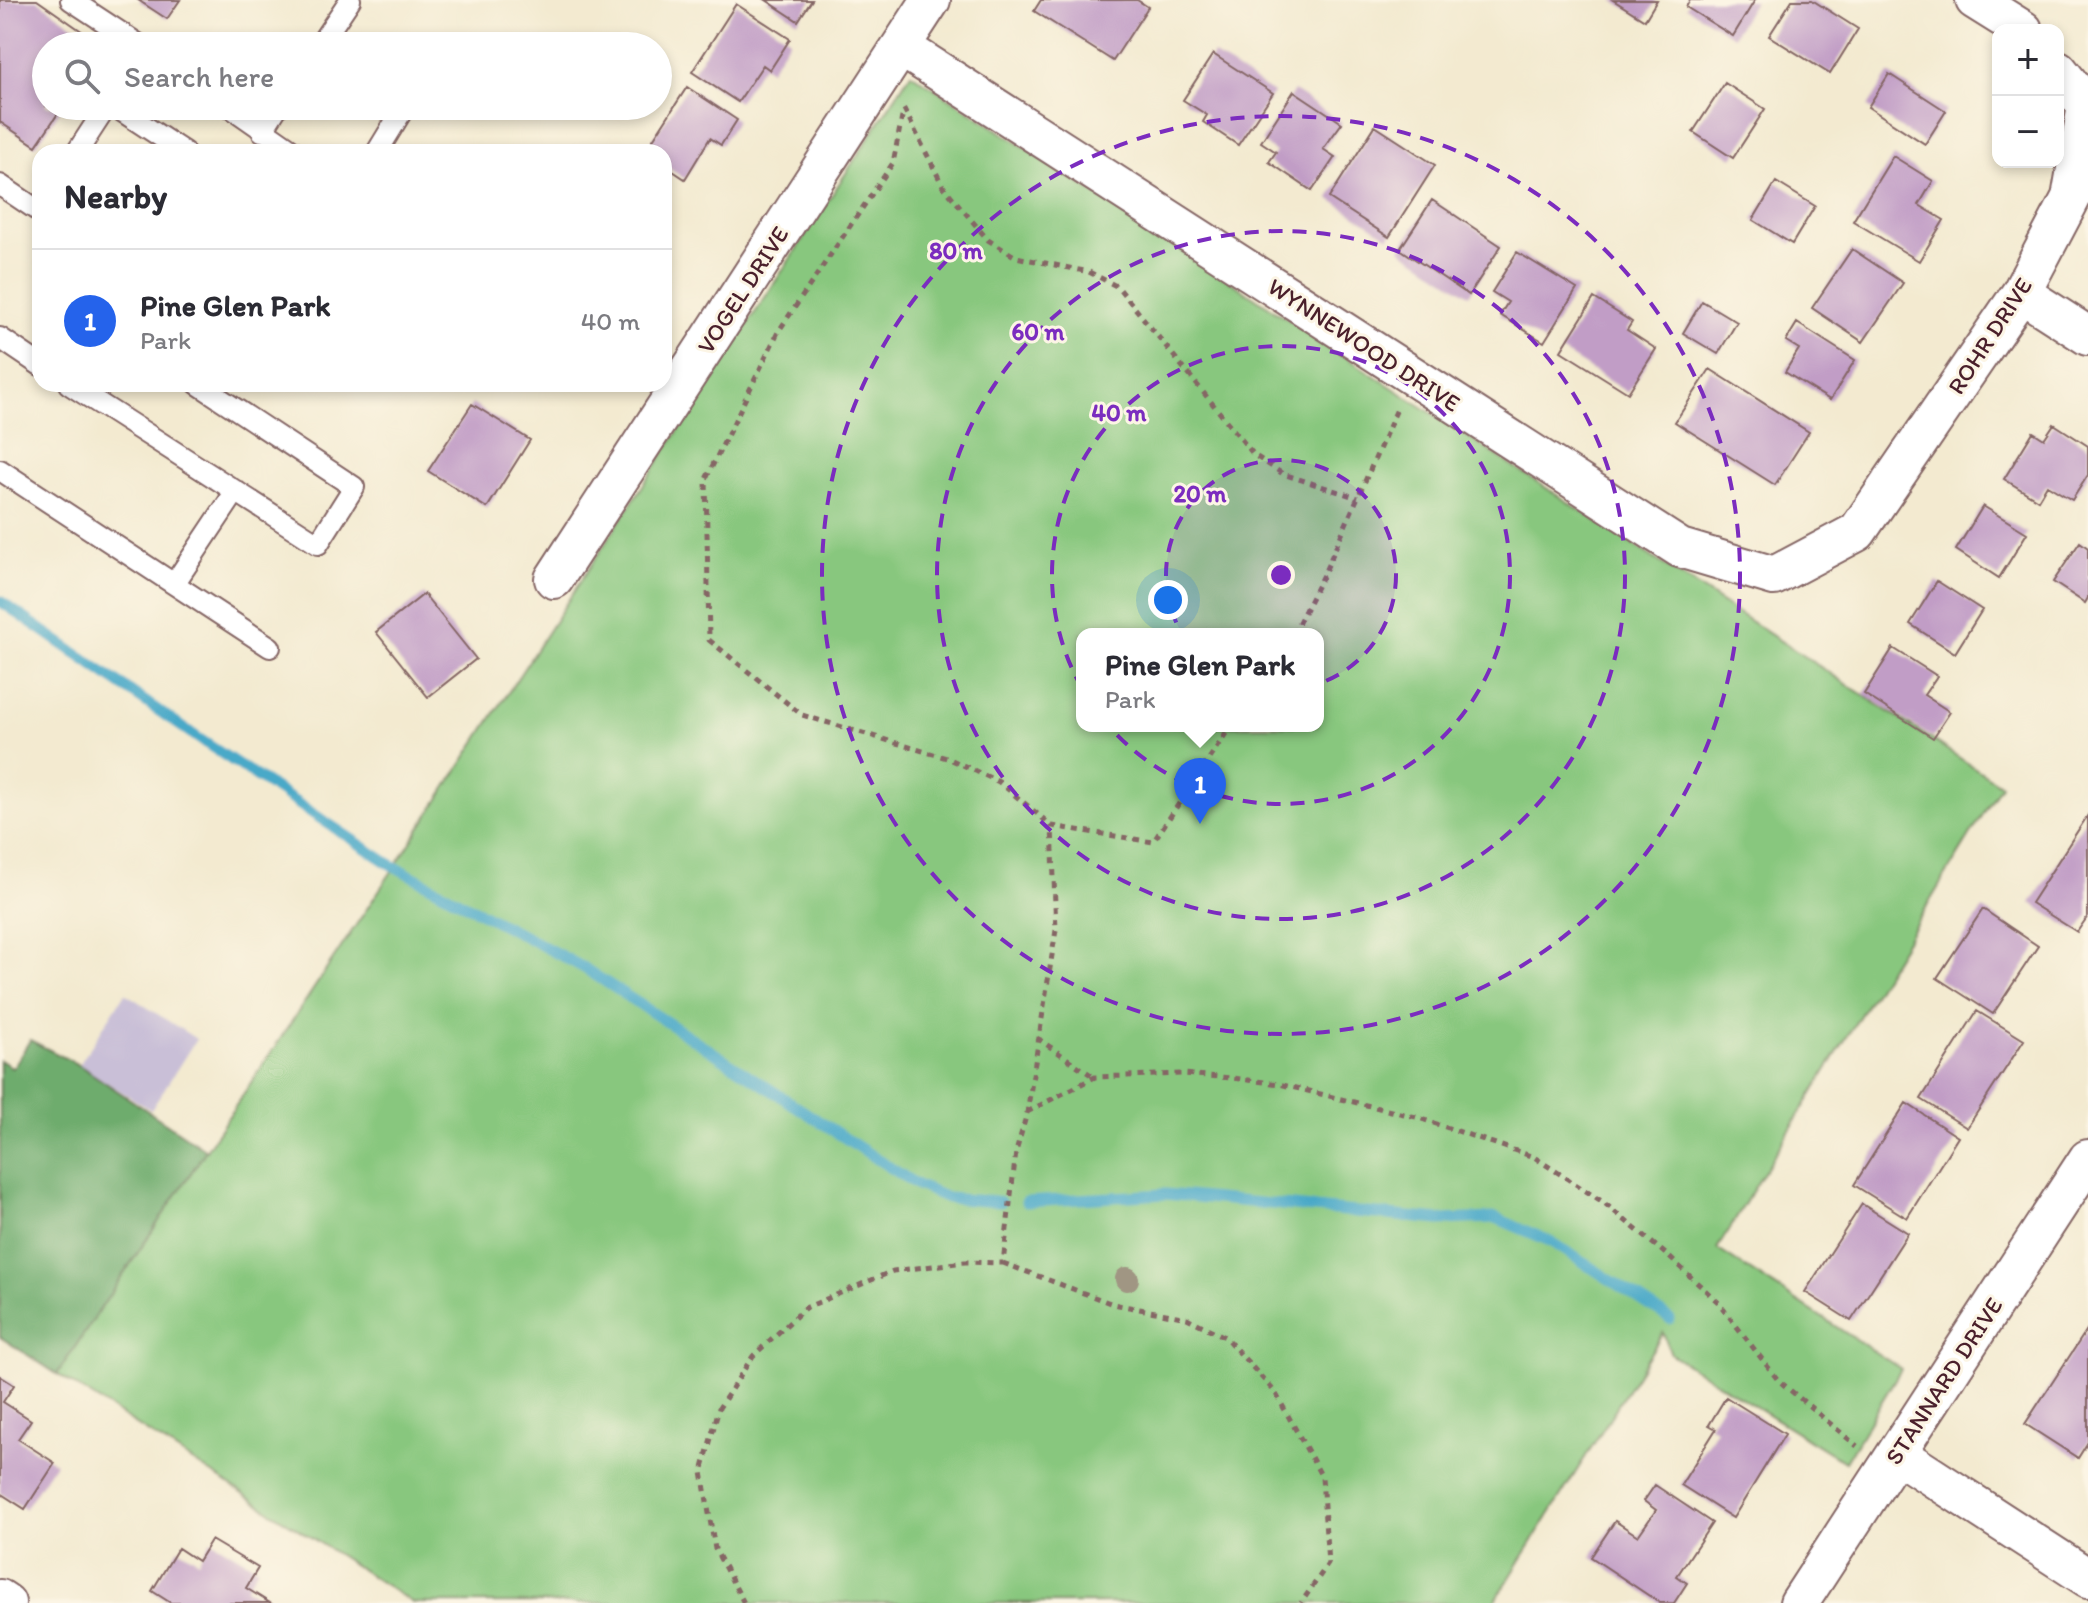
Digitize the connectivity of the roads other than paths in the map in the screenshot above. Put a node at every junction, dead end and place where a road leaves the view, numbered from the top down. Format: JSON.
{"nodes":[{"id":1,"x":71,"y":0,"type":"edge"},
{"id":2,"x":350,"y":0,"type":"edge"},
{"id":3,"x":931,"y":0,"type":"edge"},
{"id":4,"x":1975,"y":0,"type":"edge"},
{"id":5,"x":2013,"y":24,"type":"edge"},
{"id":6,"x":120,"y":32,"type":"edge"},
{"id":7,"x":328,"y":32,"type":"edge"},
{"id":8,"x":901,"y":47,"type":"junction"},
{"id":9,"x":2064,"y":77,"type":"edge"},
{"id":10,"x":2087,"y":106,"type":"edge"},
{"id":11,"x":98,"y":120,"type":"edge"},
{"id":12,"x":135,"y":120,"type":"edge"},
{"id":13,"x":247,"y":120,"type":"edge"},
{"id":14,"x":269,"y":120,"type":"edge"},
{"id":15,"x":396,"y":120,"type":"edge"},
{"id":16,"x":262,"y":131,"type":"junction"},
{"id":17,"x":82,"y":144,"type":"edge"},
{"id":18,"x":172,"y":144,"type":"edge"},
{"id":19,"x":282,"y":144,"type":"edge"},
{"id":20,"x":382,"y":144,"type":"edge"},
{"id":21,"x":0,"y":185,"type":"edge"},
{"id":22,"x":32,"y":205,"type":"edge"},
{"id":23,"x":2021,"y":293,"type":"junction"},
{"id":24,"x":2088,"y":336,"type":"edge"},
{"id":25,"x":0,"y":338,"type":"edge"},
{"id":26,"x":32,"y":360,"type":"edge"},
{"id":27,"x":81,"y":392,"type":"edge"},
{"id":28,"x":210,"y":392,"type":"edge"},
{"id":29,"x":0,"y":470,"type":"edge"},
{"id":30,"x":236,"y":491,"type":"junction"},
{"id":31,"x":1842,"y":540,"type":"joint"},
{"id":32,"x":554,"y":579,"type":"dead end"},
{"id":33,"x":174,"y":584,"type":"junction"},
{"id":34,"x":270,"y":647,"type":"dead end"},
{"id":35,"x":2088,"y":1159,"type":"edge"},
{"id":36,"x":1897,"y":1454,"type":"junction"},
{"id":37,"x":2088,"y":1578,"type":"edge"},
{"id":38,"x":0,"y":1599,"type":"edge"},
{"id":39,"x":6,"y":1603,"type":"edge"},
{"id":40,"x":1799,"y":1603,"type":"edge"}],
"edges":[{"from":1,"to":6,"type":"lane"},
{"from":2,"to":7,"type":"lane"},
{"from":3,"to":8,"type":"street","name":"VOGEL DRIVE"},
{"from":4,"to":5,"type":"street"},
{"from":8,"to":31,"type":"street","name":"WYNNEWOOD DRIVE"},
{"from":8,"to":32,"type":"street","name":"VOGEL DRIVE"},
{"from":9,"to":10,"type":"street"},
{"from":10,"to":23,"type":"street","name":"ROHR DRIVE"},
{"from":11,"to":17,"type":"lane"},
{"from":12,"to":18,"type":"lane"},
{"from":13,"to":16,"type":"lane"},
{"from":14,"to":16,"type":"lane"},
{"from":15,"to":20,"type":"lane"},
{"from":16,"to":19,"type":"lane"},
{"from":21,"to":22,"type":"lane"},
{"from":23,"to":24,"type":"street"},
{"from":23,"to":31,"type":"street","name":"ROHR DRIVE"},
{"from":25,"to":26,"type":"lane"},
{"from":27,"to":30,"type":"lane"},
{"from":28,"to":30,"type":"lane"},
{"from":29,"to":33,"type":"lane"},
{"from":30,"to":33,"type":"lane"},
{"from":33,"to":34,"type":"lane"},
{"from":35,"to":36,"type":"street","name":"STANNARD DRIVE"},
{"from":36,"to":37,"type":"street"},
{"from":36,"to":40,"type":"street","name":"STANNARD DRIVE"},
{"from":38,"to":39,"type":"street"}]}
